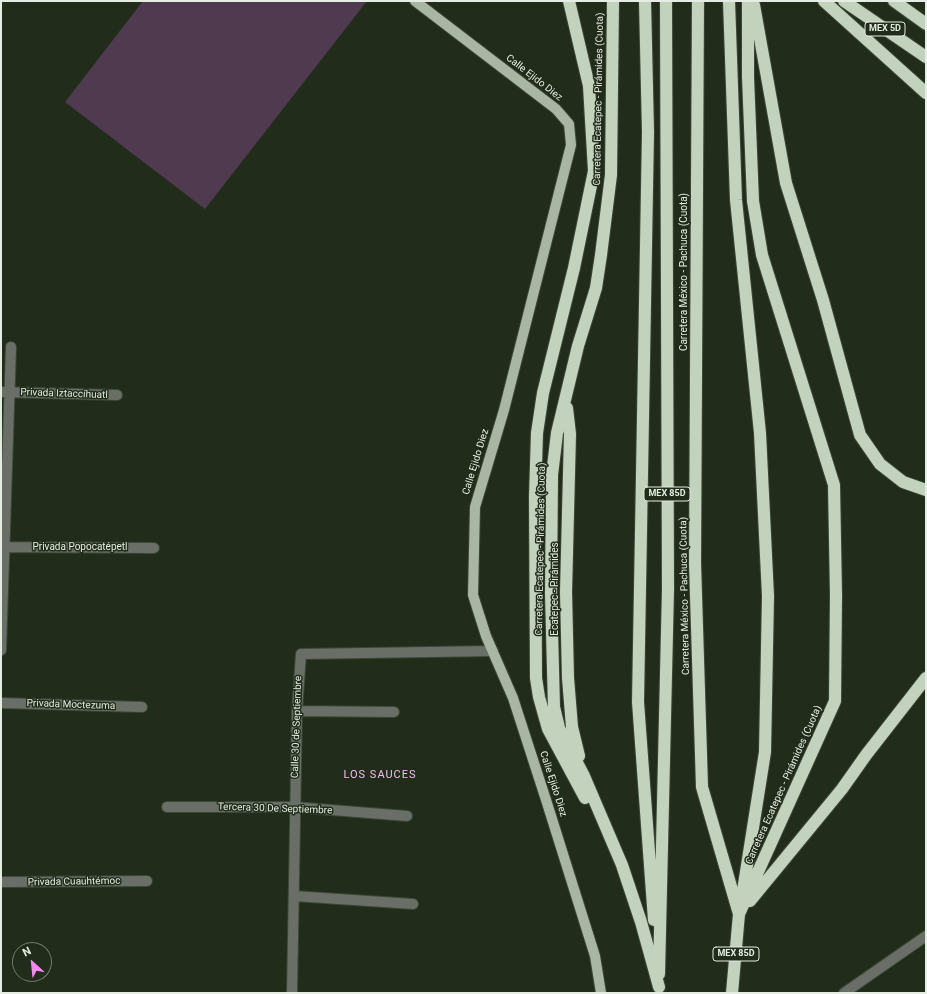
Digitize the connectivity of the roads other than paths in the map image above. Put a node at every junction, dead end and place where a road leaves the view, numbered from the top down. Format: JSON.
{"nodes":[{"id":1,"x":415,"y":1,"type":"edge"},
{"id":2,"x":568,"y":1,"type":"edge"},
{"id":3,"x":613,"y":1,"type":"edge"},
{"id":4,"x":645,"y":1,"type":"edge"},
{"id":5,"x":666,"y":1,"type":"edge"},
{"id":6,"x":698,"y":1,"type":"edge"},
{"id":7,"x":729,"y":1,"type":"edge"},
{"id":8,"x":748,"y":1,"type":"edge"},
{"id":9,"x":753,"y":1,"type":"edge"},
{"id":10,"x":824,"y":1,"type":"edge"},
{"id":11,"x":844,"y":1,"type":"edge"},
{"id":12,"x":894,"y":1,"type":"edge"},
{"id":13,"x":926,"y":24,"type":"edge"},
{"id":14,"x":926,"y":57,"type":"edge"},
{"id":15,"x":926,"y":93,"type":"edge"},
{"id":16,"x":11,"y":347,"type":"dead end"},
{"id":17,"x":6,"y":392,"type":"edge"},
{"id":18,"x":117,"y":395,"type":"dead end"},
{"id":19,"x":926,"y":490,"type":"edge"},
{"id":20,"x":3,"y":547,"type":"edge"},
{"id":21,"x":154,"y":548,"type":"dead end"},
{"id":22,"x":1,"y":650,"type":"edge"},
{"id":23,"x":493,"y":651,"type":"junction"},
{"id":24,"x":926,"y":678,"type":"edge"},
{"id":25,"x":1,"y":703,"type":"edge"},
{"id":26,"x":142,"y":707,"type":"dead end"},
{"id":27,"x":297,"y":711,"type":"junction"},
{"id":28,"x":394,"y":712,"type":"dead end"},
{"id":29,"x":167,"y":807,"type":"dead end"},
{"id":30,"x":294,"y":807,"type":"junction"},
{"id":31,"x":407,"y":816,"type":"dead end"},
{"id":32,"x":622,"y":865,"type":"junction"},
{"id":33,"x":147,"y":881,"type":"dead end"},
{"id":34,"x":1,"y":882,"type":"edge"},
{"id":35,"x":294,"y":896,"type":"junction"},
{"id":36,"x":413,"y":904,"type":"dead end"},
{"id":37,"x":739,"y":914,"type":"junction"},
{"id":38,"x":926,"y":936,"type":"edge"},
{"id":39,"x":659,"y":990,"type":"edge"},
{"id":40,"x":292,"y":993,"type":"edge"},
{"id":41,"x":601,"y":993,"type":"edge"},
{"id":42,"x":732,"y":993,"type":"edge"},
{"id":43,"x":844,"y":993,"type":"edge"}],
"edges":[{"from":1,"to":23,"type":"main road","name":"Calle Ejido Diez"},
{"from":2,"to":32,"type":"highway"},
{"from":3,"to":32,"type":"highway","name":"Carretera Ecatepec - Pirámides (Cuota)"},
{"from":4,"to":39,"type":"highway"},
{"from":5,"to":39,"type":"highway","name":"Carretera México - Pachuca (Cuota)","number":"MEX 85D"},
{"from":6,"to":37,"type":"highway","name":"Carretera México - Pachuca (Cuota)","number":"MEX 85D"},
{"from":7,"to":37,"type":"highway"},
{"from":8,"to":37,"type":"highway","name":"Carretera Ecatepec - Pirámides (Cuota)"},
{"from":9,"to":19,"type":"highway"},
{"from":10,"to":15,"type":"highway"},
{"from":11,"to":14,"type":"highway","number":"MEX 5D"},
{"from":12,"to":13,"type":"highway","number":"MEX 5D"},
{"from":16,"to":17,"type":"street"},
{"from":17,"to":18,"type":"street","name":"Privada Iztaccíhuatl"},
{"from":17,"to":20,"type":"street"},
{"from":20,"to":21,"type":"street","name":"Privada Popocatépetl"},
{"from":20,"to":22,"type":"street"},
{"from":23,"to":27,"type":"street","name":"Calle 30 de Septiembre"},
{"from":23,"to":41,"type":"main road","name":"Calle Ejido Diez"},
{"from":24,"to":37,"type":"highway"},
{"from":25,"to":26,"type":"street","name":"Privada Moctezuma"},
{"from":27,"to":28,"type":"street"},
{"from":27,"to":30,"type":"street","name":"Calle 30 de Septiembre"},
{"from":29,"to":30,"type":"street","name":"Tercera 30 De Septiembre"},
{"from":30,"to":31,"type":"street","name":"Tercera 30 De Septiembre"},
{"from":30,"to":35,"type":"street","name":"Calle 30 de Septiembre"},
{"from":32,"to":39,"type":"highway","name":"Carretera Ecatepec - Pirámides (Cuota)"},
{"from":33,"to":34,"type":"street","name":"Privada Cuauhtémoc"},
{"from":35,"to":36,"type":"street"},
{"from":35,"to":40,"type":"street","name":"Calle 30 de Septiembre"},
{"from":37,"to":42,"type":"highway","name":"Carretera México - Pachuca (Cuota)","number":"MEX 85D"},
{"from":38,"to":43,"type":"street"}]}
